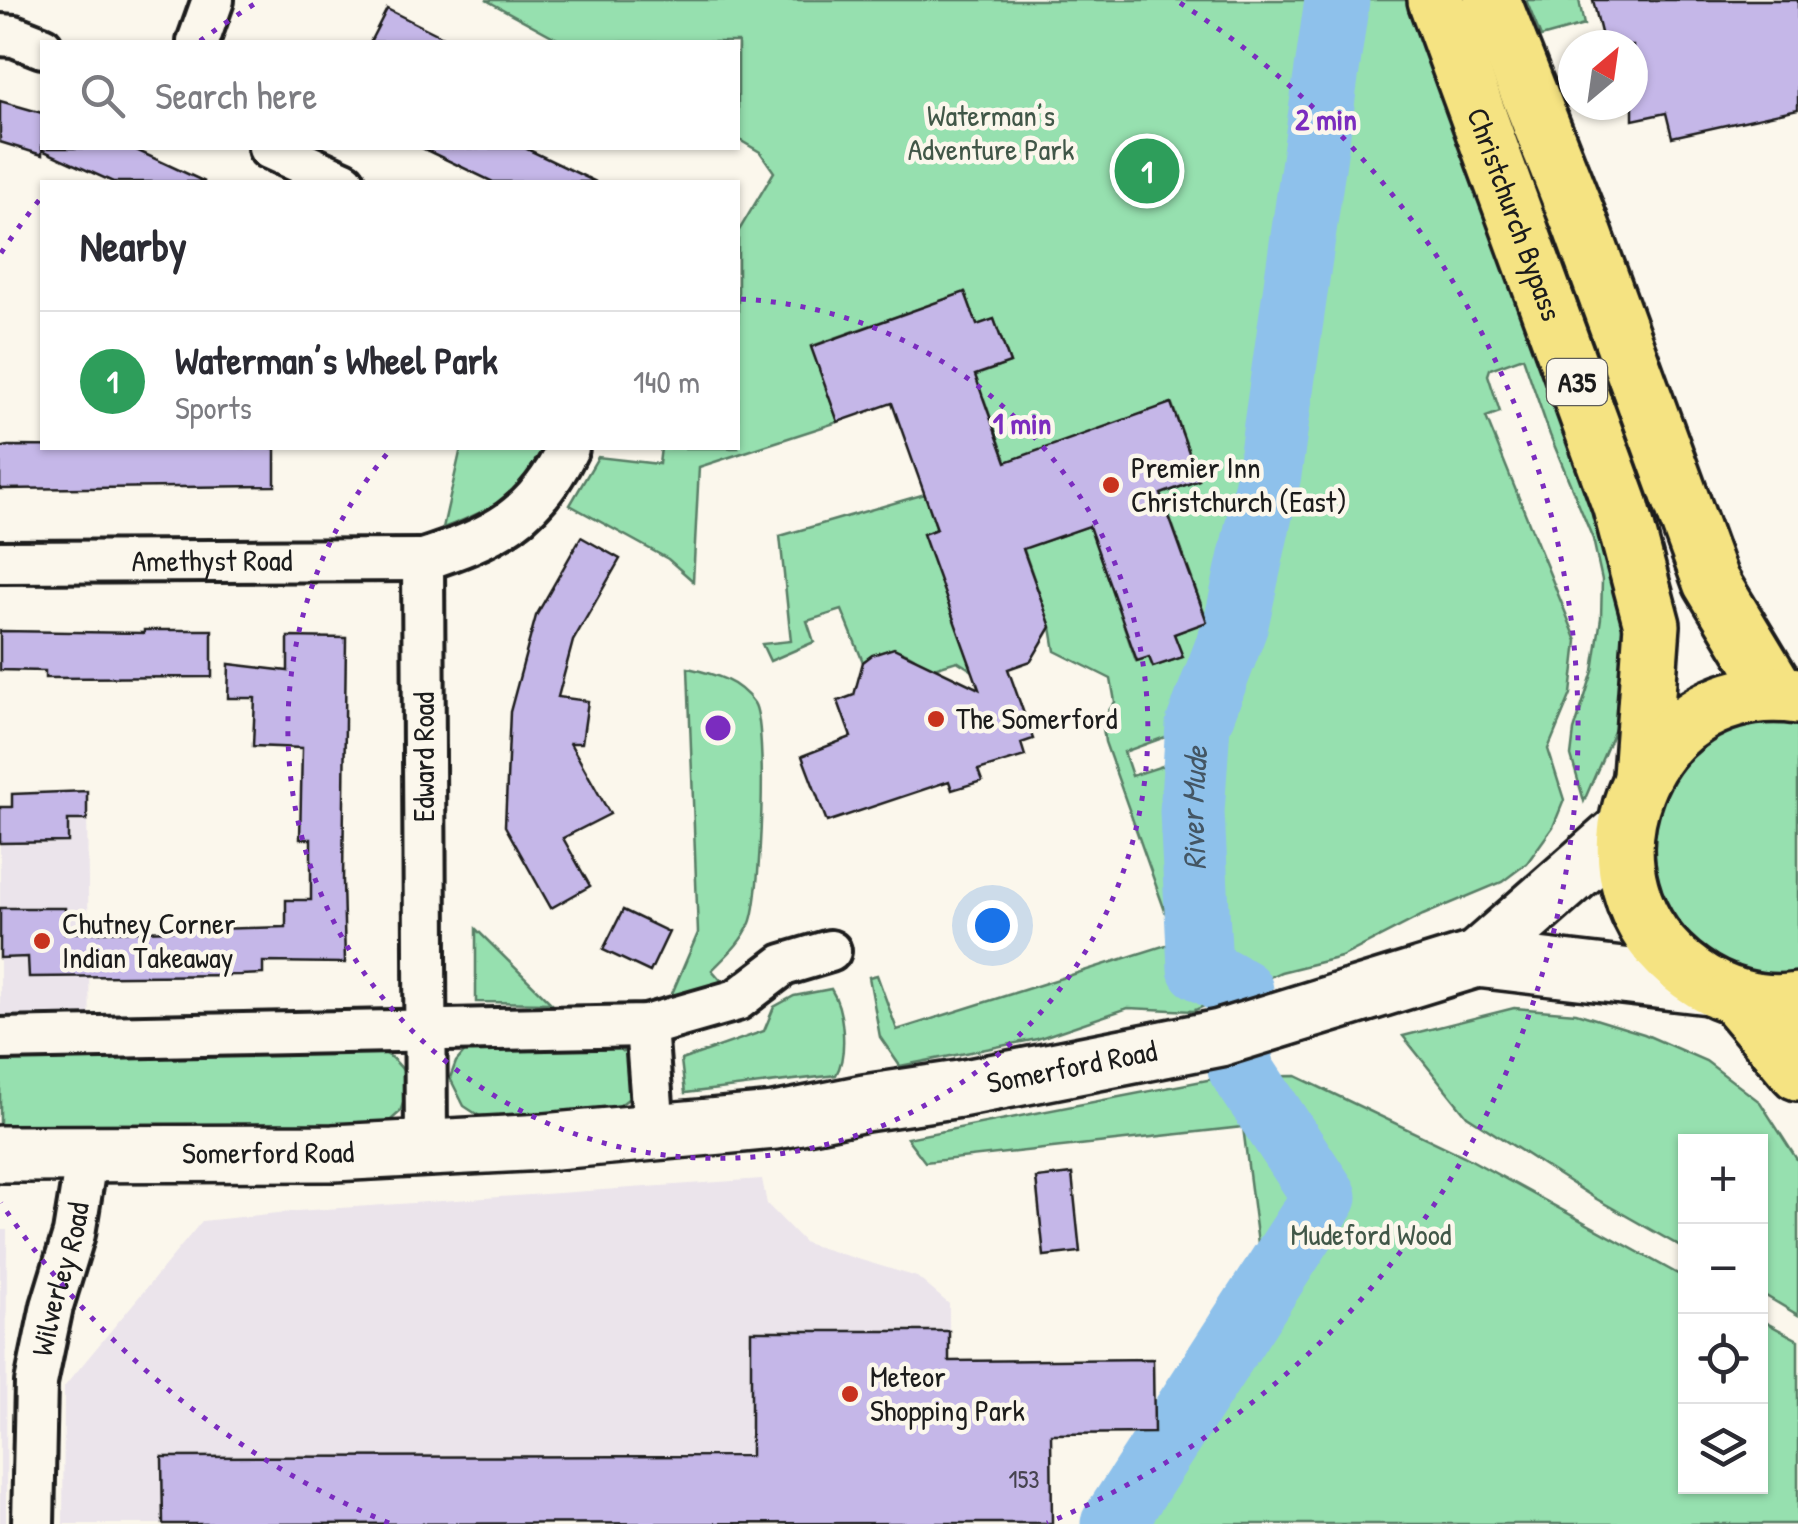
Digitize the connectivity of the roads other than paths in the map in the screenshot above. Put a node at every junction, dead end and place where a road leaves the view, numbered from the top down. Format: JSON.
{"nodes":[{"id":1,"x":213,"y":0,"type":"edge"},
{"id":2,"x":1436,"y":0,"type":"edge"},
{"id":3,"x":1492,"y":0,"type":"edge"},
{"id":4,"x":0,"y":35,"type":"edge"},
{"id":5,"x":199,"y":40,"type":"edge"},
{"id":6,"x":40,"y":46,"type":"edge"},
{"id":7,"x":273,"y":150,"type":"edge"},
{"id":8,"x":340,"y":180,"type":"edge"},
{"id":9,"x":567,"y":450,"type":"edge"},
{"id":10,"x":422,"y":560,"type":"junction"},
{"id":11,"x":0,"y":562,"type":"edge"},
{"id":12,"x":1788,"y":694,"type":"edge"},
{"id":13,"x":1641,"y":776,"type":"junction"},
{"id":14,"x":1624,"y":830,"type":"junction"},
{"id":15,"x":830,"y":951,"type":"dead end"},
{"id":16,"x":1476,"y":959,"type":"junction"},
{"id":17,"x":1722,"y":992,"type":"junction"},
{"id":18,"x":1798,"y":1001,"type":"edge"},
{"id":19,"x":646,"y":1026,"type":"junction"},
{"id":20,"x":426,"y":1031,"type":"junction"},
{"id":21,"x":0,"y":1039,"type":"edge"},
{"id":22,"x":1798,"y":1072,"type":"edge"},
{"id":23,"x":654,"y":1132,"type":"junction"},
{"id":24,"x":426,"y":1147,"type":"junction"},
{"id":25,"x":0,"y":1154,"type":"edge"},
{"id":26,"x":87,"y":1154,"type":"junction"},
{"id":27,"x":33,"y":1524,"type":"edge"}],
"edges":[{"from":1,"to":5,"type":"street"},
{"from":2,"to":13,"type":"main road","name":"Christchurch Bypass","number":"A35"},
{"from":3,"to":12,"type":"main road","name":"Christchurch Bypass","number":"A35"},
{"from":4,"to":6,"type":"street"},
{"from":7,"to":8,"type":"street"},
{"from":9,"to":10,"type":"street"},
{"from":10,"to":11,"type":"street","name":"Amethyst Road"},
{"from":10,"to":20,"type":"street","name":"Edward Road"},
{"from":12,"to":13,"type":"main road"},
{"from":13,"to":14,"type":"main road"},
{"from":14,"to":16,"type":"main road","name":"Somerford Road"},
{"from":14,"to":17,"type":"main road"},
{"from":15,"to":19,"type":"street"},
{"from":16,"to":17,"type":"main road","name":"Somerford Road"},
{"from":16,"to":23,"type":"main road","name":"Somerford Road"},
{"from":17,"to":18,"type":"main road"},
{"from":17,"to":22,"type":"main road"},
{"from":19,"to":20,"type":"street"},
{"from":19,"to":23,"type":"street"},
{"from":20,"to":21,"type":"street"},
{"from":20,"to":24,"type":"street","name":"Edward Road"},
{"from":23,"to":24,"type":"main road","name":"Somerford Road"},
{"from":24,"to":26,"type":"main road","name":"Somerford Road"},
{"from":25,"to":26,"type":"main road","name":"Somerford Road"},
{"from":26,"to":27,"type":"street","name":"Wilverley Road"}]}
